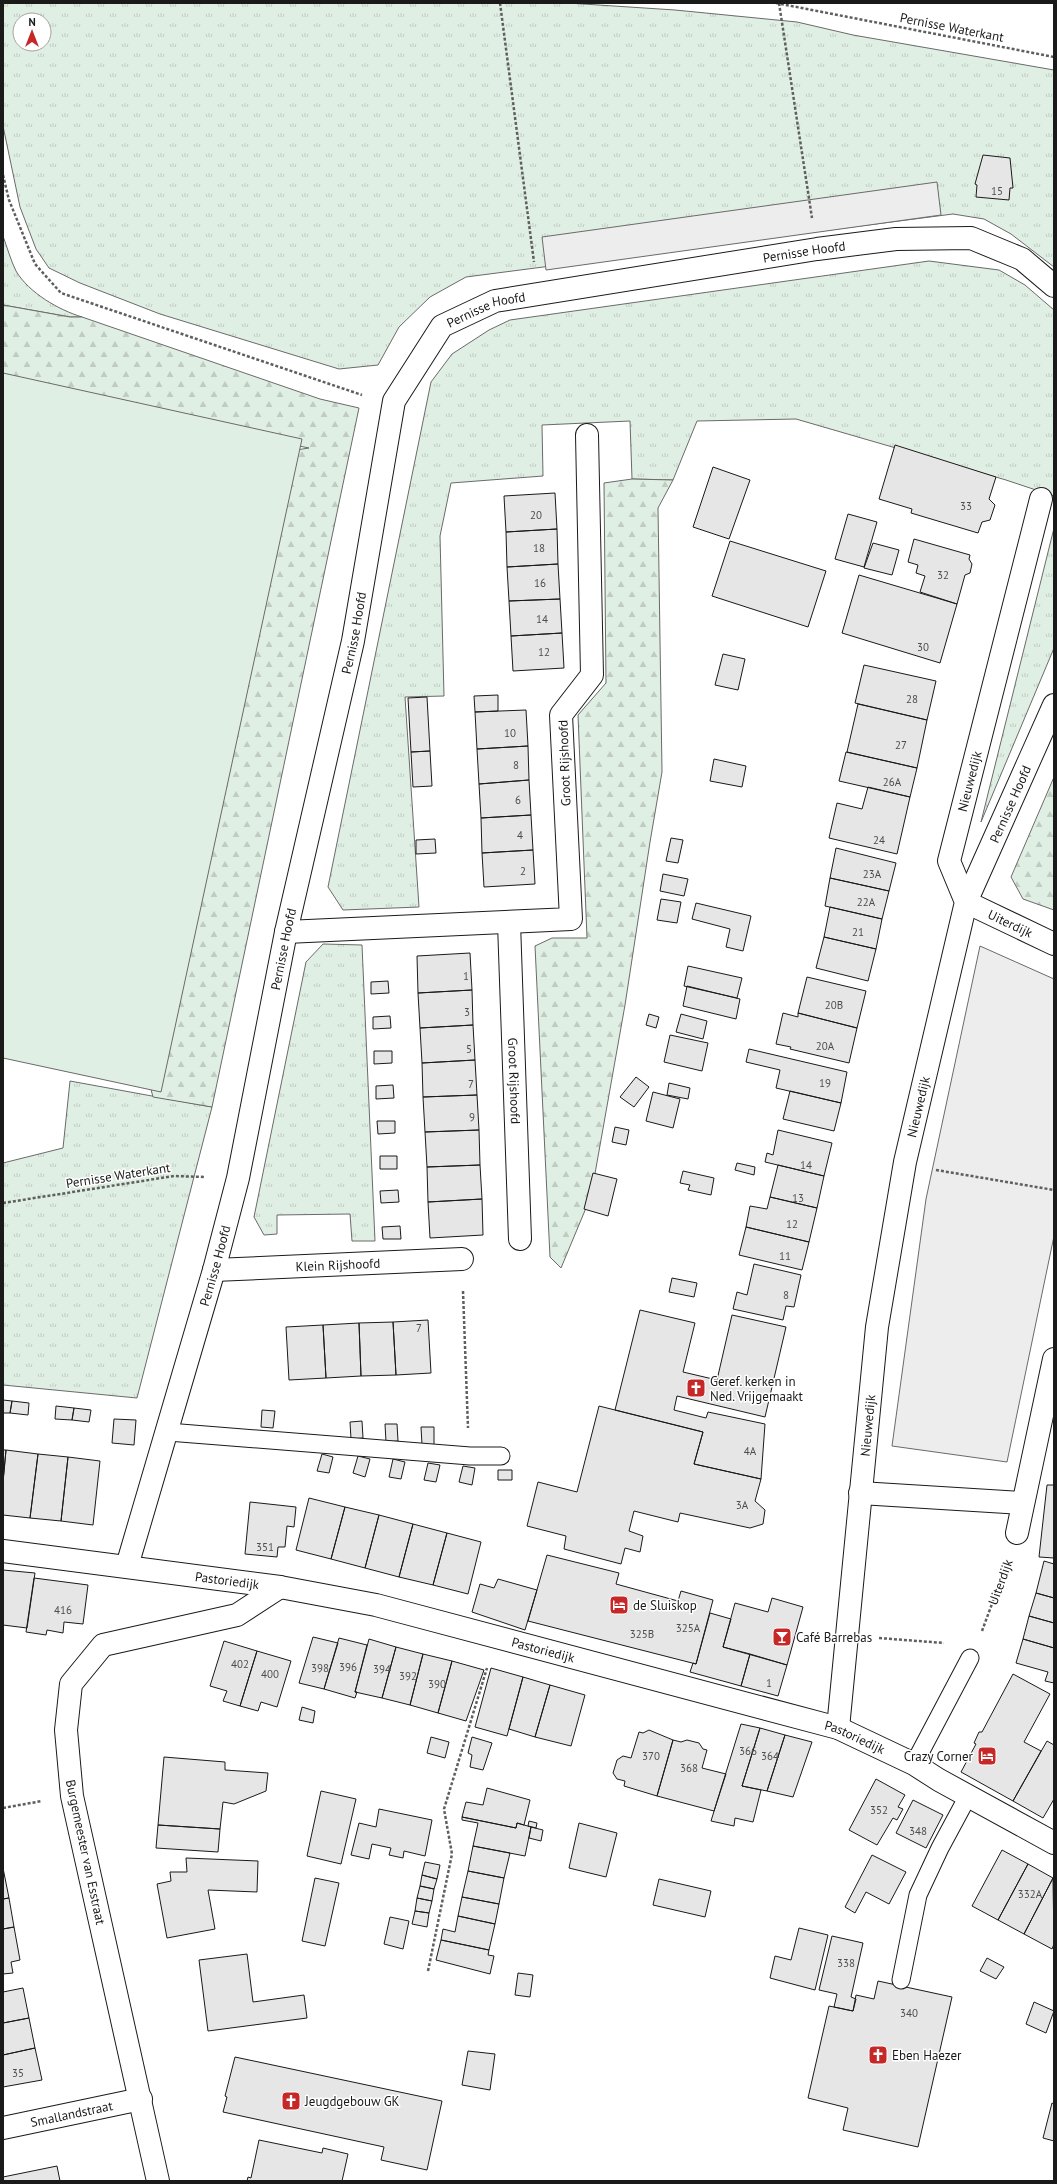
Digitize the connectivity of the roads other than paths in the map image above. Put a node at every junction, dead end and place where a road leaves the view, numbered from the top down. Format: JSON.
{"nodes":[{"id":1,"x":1054,"y":286,"type":"edge"},
{"id":2,"x":587,"y":435,"type":"dead end"},
{"id":3,"x":1041,"y":499,"type":"dead end"},
{"id":4,"x":1054,"y":705,"type":"edge"},
{"id":5,"x":966,"y":902,"type":"junction"},
{"id":6,"x":509,"y":923,"type":"junction"},
{"id":7,"x":286,"y":932,"type":"junction"},
{"id":8,"x":1054,"y":944,"type":"edge"},
{"id":9,"x":520,"y":1239,"type":"dead end"},
{"id":10,"x":462,"y":1258,"type":"road end"},
{"id":11,"x":214,"y":1270,"type":"junction"},
{"id":12,"x":1054,"y":1359,"type":"edge"},
{"id":13,"x":168,"y":1432,"type":"junction"},
{"id":14,"x":501,"y":1456,"type":"dead end"},
{"id":15,"x":860,"y":1493,"type":"junction"},
{"id":16,"x":1022,"y":1503,"type":"junction"},
{"id":17,"x":1017,"y":1533,"type":"road end"},
{"id":18,"x":3,"y":1551,"type":"edge"},
{"id":19,"x":127,"y":1566,"type":"junction"},
{"id":20,"x":280,"y":1587,"type":"junction"},
{"id":21,"x":973,"y":1652,"type":"road end"},
{"id":22,"x":838,"y":1728,"type":"junction"},
{"id":23,"x":914,"y":1764,"type":"junction"},
{"id":24,"x":968,"y":1796,"type":"junction"},
{"id":25,"x":1054,"y":1843,"type":"edge"},
{"id":26,"x":901,"y":1980,"type":"dead end"},
{"id":27,"x":141,"y":2099,"type":"junction"},
{"id":28,"x":3,"y":2128,"type":"edge"},
{"id":29,"x":158,"y":2181,"type":"edge"}],
"edges":[{"from":1,"to":7,"type":"street","name":"Pernisse Hoofd"},
{"from":2,"to":6,"type":"street","name":"Groot Rijshoofd"},
{"from":3,"to":5,"type":"street","name":"Nieuwedijk"},
{"from":4,"to":5,"type":"street","name":"Pernisse Hoofd"},
{"from":5,"to":8,"type":"street","name":"Uiterdijk"},
{"from":5,"to":15,"type":"street","name":"Nieuwedijk"},
{"from":6,"to":7,"type":"street","name":"Groot Rijshoofd"},
{"from":6,"to":9,"type":"street","name":"Groot Rijshoofd"},
{"from":7,"to":11,"type":"street","name":"Pernisse Hoofd"},
{"from":10,"to":11,"type":"street","name":"Klein Rijshoofd"},
{"from":11,"to":13,"type":"street","name":"Pernisse Hoofd"},
{"from":12,"to":16,"type":"street"},
{"from":13,"to":14,"type":"lane"},
{"from":13,"to":19,"type":"street","name":"Pernisse Hoofd"},
{"from":15,"to":16,"type":"street"},
{"from":15,"to":22,"type":"street","name":"Nieuwedijk"},
{"from":16,"to":17,"type":"street"},
{"from":18,"to":19,"type":"street","name":"Pastoriedijk"},
{"from":19,"to":20,"type":"street","name":"Pastoriedijk"},
{"from":20,"to":22,"type":"street","name":"Pastoriedijk"},
{"from":20,"to":27,"type":"street","name":"Burgemeester van Esstraat"},
{"from":21,"to":23,"type":"lane"},
{"from":22,"to":23,"type":"street","name":"Pastoriedijk"},
{"from":23,"to":24,"type":"street","name":"Pastoriedijk"},
{"from":24,"to":25,"type":"street","name":"Pastoriedijk"},
{"from":24,"to":26,"type":"lane"},
{"from":27,"to":28,"type":"street","name":"Smallandstraat"},
{"from":27,"to":29,"type":"street","name":"Burgemeester van Esstraat"}]}
